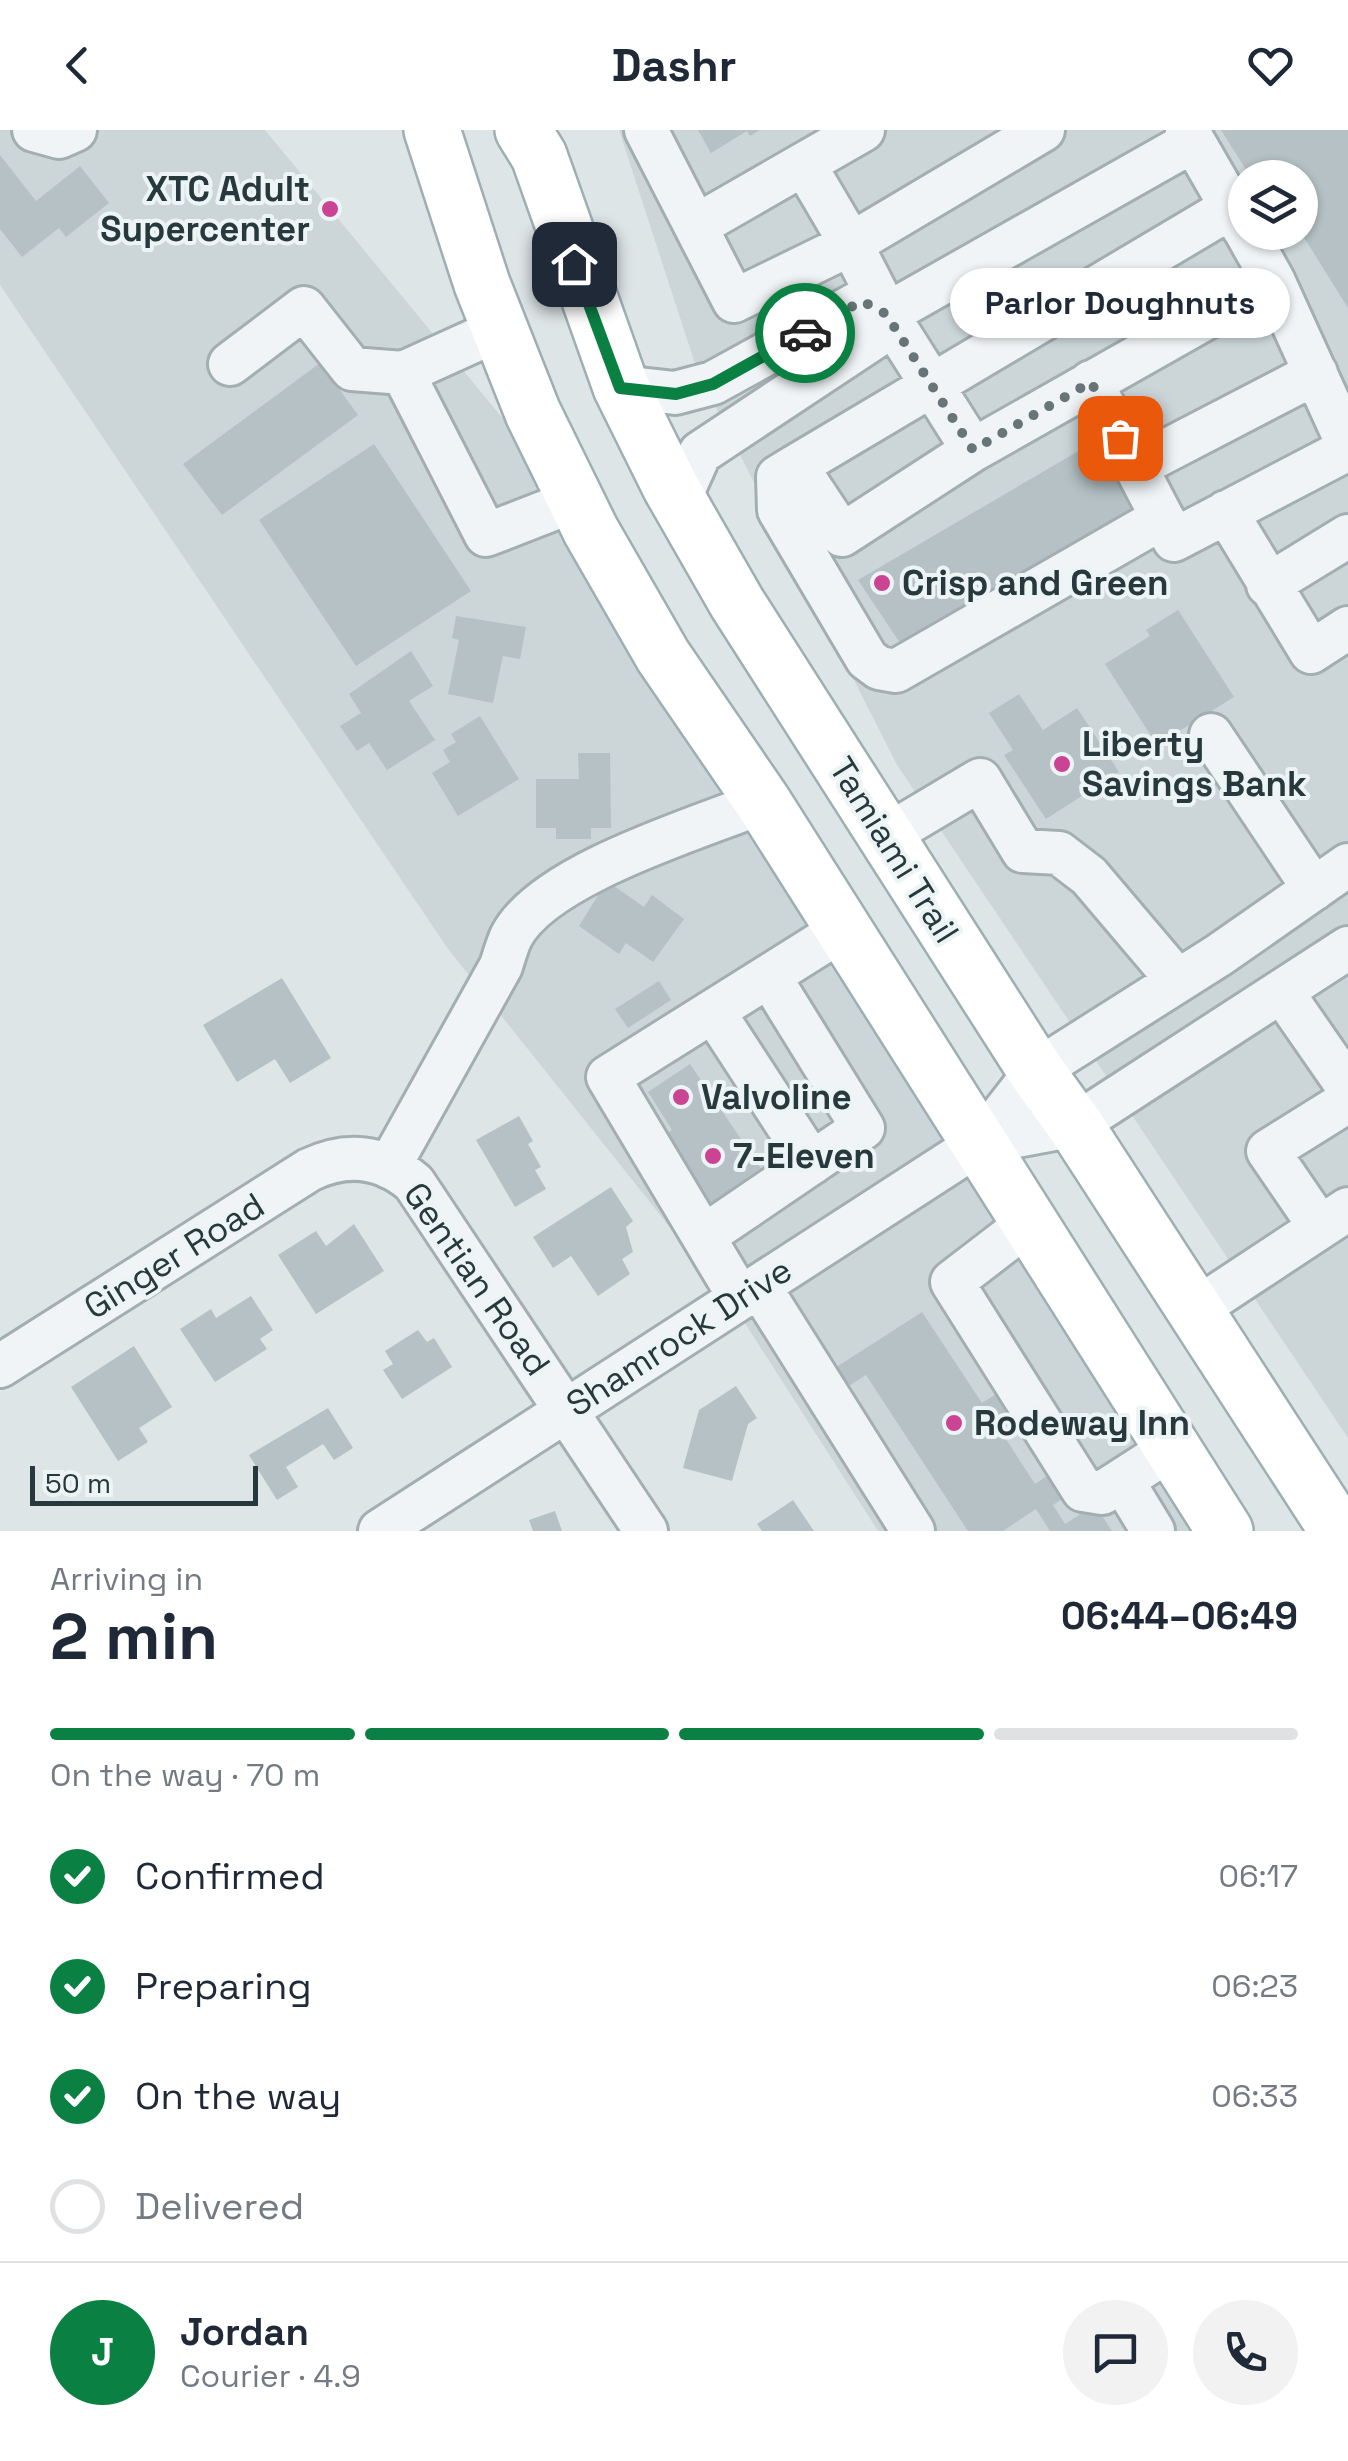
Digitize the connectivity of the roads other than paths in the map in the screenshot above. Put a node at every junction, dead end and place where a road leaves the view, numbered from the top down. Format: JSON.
{"nodes":[{"id":1,"x":34,"y":130,"type":"edge"},
{"id":2,"x":75,"y":130,"type":"edge"},
{"id":3,"x":646,"y":130,"type":"edge"},
{"id":4,"x":1043,"y":130,"type":"edge"},
{"id":5,"x":859,"y":131,"type":"edge"},
{"id":6,"x":434,"y":132,"type":"edge"},
{"id":7,"x":1190,"y":135,"type":"edge"},
{"id":8,"x":531,"y":139,"type":"edge"},
{"id":9,"x":804,"y":164,"type":"junction"},
{"id":10,"x":1228,"y":201,"type":"edge"},
{"id":11,"x":696,"y":226,"type":"junction"},
{"id":12,"x":1228,"y":230,"type":"edge"},
{"id":13,"x":851,"y":244,"type":"junction"},
{"id":14,"x":1256,"y":250,"type":"edge"},
{"id":15,"x":1273,"y":280,"type":"junction"},
{"id":16,"x":886,"y":314,"type":"junction"},
{"id":17,"x":500,"y":329,"type":"junction"},
{"id":18,"x":230,"y":364,"type":"dead end"},
{"id":19,"x":403,"y":373,"type":"junction"},
{"id":20,"x":1316,"y":374,"type":"junction"},
{"id":21,"x":1091,"y":382,"type":"junction"},
{"id":22,"x":931,"y":384,"type":"junction"},
{"id":23,"x":620,"y":388,"type":"junction"},
{"id":24,"x":1348,"y":447,"type":"edge"},
{"id":25,"x":973,"y":450,"type":"junction"},
{"id":26,"x":796,"y":466,"type":"junction"},
{"id":27,"x":1136,"y":467,"type":"junction"},
{"id":28,"x":576,"y":500,"type":"junction"},
{"id":29,"x":678,"y":500,"type":"junction"},
{"id":30,"x":1226,"y":512,"type":"junction"},
{"id":31,"x":1162,"y":518,"type":"junction"},
{"id":32,"x":1348,"y":536,"type":"edge"},
{"id":33,"x":1268,"y":585,"type":"junction"},
{"id":34,"x":1348,"y":628,"type":"edge"},
{"id":35,"x":1211,"y":735,"type":"dead end"},
{"id":36,"x":763,"y":802,"type":"junction"},
{"id":37,"x":886,"y":836,"type":"junction"},
{"id":38,"x":1331,"y":877,"type":"edge"},
{"id":39,"x":842,"y":930,"type":"junction"},
{"id":40,"x":1348,"y":948,"type":"edge"},
{"id":41,"x":769,"y":976,"type":"junction"},
{"id":42,"x":1178,"y":981,"type":"junction"},
{"id":43,"x":1282,"y":992,"type":"junction"},
{"id":44,"x":713,"y":1011,"type":"junction"},
{"id":45,"x":1036,"y":1071,"type":"junction"},
{"id":46,"x":1348,"y":1087,"type":"edge"},
{"id":47,"x":1348,"y":1102,"type":"edge"},
{"id":48,"x":1075,"y":1124,"type":"junction"},
{"id":49,"x":980,"y":1143,"type":"junction"},
{"id":50,"x":371,"y":1162,"type":"junction"},
{"id":51,"x":812,"y":1163,"type":"junction"},
{"id":52,"x":1334,"y":1218,"type":"edge"},
{"id":53,"x":1030,"y":1222,"type":"junction"},
{"id":54,"x":704,"y":1236,"type":"junction"},
{"id":55,"x":749,"y":1292,"type":"junction"},
{"id":56,"x":1195,"y":1310,"type":"junction"},
{"id":57,"x":0,"y":1366,"type":"edge"},
{"id":58,"x":567,"y":1408,"type":"junction"},
{"id":59,"x":1172,"y":1448,"type":"junction"},
{"id":60,"x":1122,"y":1480,"type":"junction"},
{"id":61,"x":380,"y":1531,"type":"edge"},
{"id":62,"x":646,"y":1531,"type":"edge"},
{"id":63,"x":913,"y":1531,"type":"edge"},
{"id":64,"x":1153,"y":1531,"type":"edge"},
{"id":65,"x":1225,"y":1531,"type":"edge"},
{"id":66,"x":1338,"y":1531,"type":"edge"}],
"edges":[{"from":1,"to":2,"type":"street"},
{"from":3,"to":11,"type":"street"},
{"from":4,"to":13,"type":"street"},
{"from":5,"to":9,"type":"street"},
{"from":6,"to":17,"type":"main road"},
{"from":7,"to":10,"type":"street"},
{"from":7,"to":16,"type":"street"},
{"from":8,"to":23,"type":"main road","name":"Tamiami Trail"},
{"from":9,"to":11,"type":"street"},
{"from":9,"to":13,"type":"street"},
{"from":11,"to":13,"type":"street"},
{"from":12,"to":22,"type":"street"},
{"from":13,"to":16,"type":"street"},
{"from":14,"to":15,"type":"street"},
{"from":15,"to":20,"type":"street"},
{"from":15,"to":21,"type":"street"},
{"from":16,"to":22,"type":"street"},
{"from":16,"to":23,"type":"street"},
{"from":16,"to":29,"type":"street"},
{"from":17,"to":19,"type":"street"},
{"from":17,"to":28,"type":"main road"},
{"from":18,"to":19,"type":"street"},
{"from":19,"to":28,"type":"street"},
{"from":20,"to":24,"type":"street"},
{"from":20,"to":27,"type":"street"},
{"from":21,"to":25,"type":"street"},
{"from":21,"to":27,"type":"street"},
{"from":22,"to":25,"type":"street"},
{"from":22,"to":26,"type":"street"},
{"from":23,"to":29,"type":"main road","name":"Tamiami Trail"},
{"from":24,"to":30,"type":"street"},
{"from":25,"to":26,"type":"street"},
{"from":26,"to":31,"type":"street"},
{"from":27,"to":31,"type":"street"},
{"from":28,"to":36,"type":"main road"},
{"from":29,"to":37,"type":"main road","name":"Tamiami Trail"},
{"from":30,"to":31,"type":"street"},
{"from":30,"to":33,"type":"street"},
{"from":32,"to":33,"type":"street"},
{"from":33,"to":34,"type":"street"},
{"from":35,"to":38,"type":"street"},
{"from":36,"to":39,"type":"main road"},
{"from":36,"to":50,"type":"street"},
{"from":37,"to":42,"type":"street"},
{"from":37,"to":45,"type":"main road","name":"Tamiami Trail"},
{"from":38,"to":42,"type":"street"},
{"from":39,"to":41,"type":"street"},
{"from":39,"to":49,"type":"main road"},
{"from":40,"to":43,"type":"street"},
{"from":41,"to":44,"type":"street"},
{"from":41,"to":51,"type":"street"},
{"from":42,"to":45,"type":"street"},
{"from":43,"to":46,"type":"street"},
{"from":43,"to":48,"type":"street"},
{"from":44,"to":51,"type":"street"},
{"from":44,"to":54,"type":"street"},
{"from":45,"to":48,"type":"main road","name":"Tamiami Trail"},
{"from":45,"to":49,"type":"street"},
{"from":47,"to":52,"type":"street"},
{"from":48,"to":49,"type":"street"},
{"from":48,"to":56,"type":"main road","name":"Tamiami Trail"},
{"from":49,"to":53,"type":"main road"},
{"from":49,"to":55,"type":"street","name":"Shamrock Drive"},
{"from":50,"to":57,"type":"street","name":"Ginger Road"},
{"from":50,"to":58,"type":"street","name":"Gentian Road"},
{"from":51,"to":54,"type":"street"},
{"from":52,"to":56,"type":"street"},
{"from":53,"to":59,"type":"main road"},
{"from":53,"to":60,"type":"street"},
{"from":54,"to":55,"type":"street"},
{"from":55,"to":58,"type":"street","name":"Shamrock Drive"},
{"from":55,"to":63,"type":"street"},
{"from":56,"to":66,"type":"main road","name":"Tamiami Trail"},
{"from":58,"to":61,"type":"street","name":"Shamrock Drive"},
{"from":58,"to":62,"type":"street","name":"Gentian Road"},
{"from":59,"to":60,"type":"street"},
{"from":59,"to":65,"type":"main road"},
{"from":60,"to":64,"type":"street"}]}
